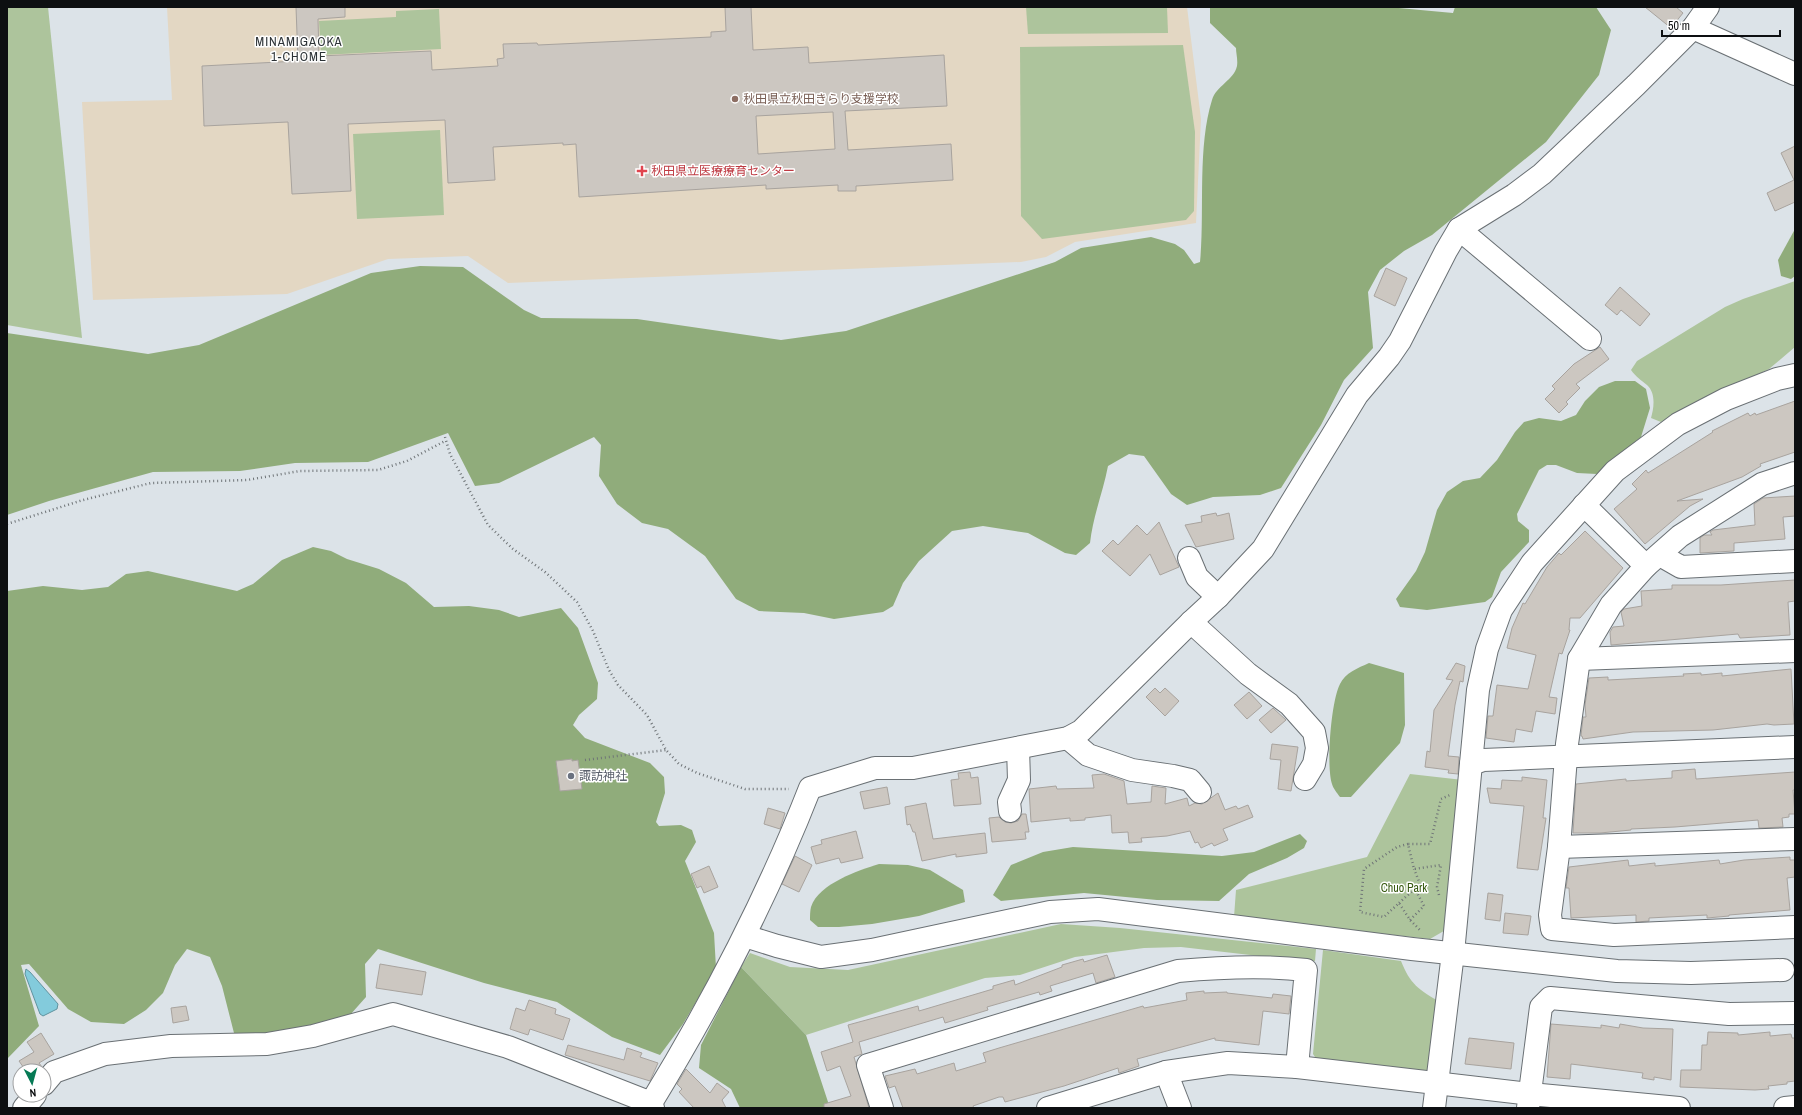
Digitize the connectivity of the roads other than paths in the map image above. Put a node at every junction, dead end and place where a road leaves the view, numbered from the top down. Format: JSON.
{"nodes":[{"id":1,"x":1708,"y":7,"type":"edge"},
{"id":2,"x":1692,"y":28,"type":"junction"},
{"id":3,"x":1795,"y":74,"type":"edge"},
{"id":4,"x":1459,"y":229,"type":"junction"},
{"id":5,"x":1590,"y":339,"type":"dead end"},
{"id":6,"x":1795,"y":375,"type":"edge"},
{"id":7,"x":1795,"y":473,"type":"edge"},
{"id":8,"x":1584,"y":506,"type":"junction"},
{"id":9,"x":1189,"y":558,"type":"dead end"},
{"id":10,"x":1653,"y":561,"type":"junction"},
{"id":11,"x":1795,"y":561,"type":"edge"},
{"id":12,"x":1218,"y":597,"type":"junction"},
{"id":13,"x":1190,"y":622,"type":"junction"},
{"id":14,"x":1795,"y":651,"type":"edge"},
{"id":15,"x":1579,"y":659,"type":"junction"},
{"id":16,"x":1068,"y":738,"type":"junction"},
{"id":17,"x":1795,"y":747,"type":"edge"},
{"id":18,"x":1018,"y":748,"type":"junction"},
{"id":19,"x":1566,"y":757,"type":"junction"},
{"id":20,"x":1471,"y":764,"type":"junction"},
{"id":21,"x":1305,"y":779,"type":"dead end"},
{"id":22,"x":1200,"y":792,"type":"dead end"},
{"id":23,"x":1010,"y":811,"type":"dead end"},
{"id":24,"x":1795,"y":838,"type":"edge"},
{"id":25,"x":1560,"y":847,"type":"junction"},
{"id":26,"x":1795,"y":927,"type":"edge"},
{"id":27,"x":745,"y":936,"type":"junction"},
{"id":28,"x":1453,"y":953,"type":"junction"},
{"id":29,"x":1783,"y":970,"type":"dead end"},
{"id":30,"x":1795,"y":1013,"type":"edge"},
{"id":31,"x":1297,"y":1067,"type":"junction"},
{"id":32,"x":1166,"y":1072,"type":"junction"},
{"id":33,"x":52,"y":1074,"type":"edge"},
{"id":34,"x":1437,"y":1083,"type":"junction"},
{"id":35,"x":1529,"y":1101,"type":"edge"},
{"id":36,"x":652,"y":1106,"type":"edge"},
{"id":37,"x":1795,"y":1107,"type":"edge"},
{"id":38,"x":882,"y":1108,"type":"edge"},
{"id":39,"x":1048,"y":1108,"type":"edge"},
{"id":40,"x":1180,"y":1108,"type":"edge"},
{"id":41,"x":1434,"y":1108,"type":"edge"},
{"id":42,"x":1679,"y":1108,"type":"edge"},
{"id":43,"x":1785,"y":1108,"type":"edge"}],
"edges":[{"from":1,"to":2,"type":"street"},
{"from":2,"to":3,"type":"street"},
{"from":2,"to":4,"type":"street"},
{"from":4,"to":5,"type":"street"},
{"from":4,"to":12,"type":"street"},
{"from":6,"to":8,"type":"street"},
{"from":7,"to":10,"type":"street"},
{"from":8,"to":10,"type":"street"},
{"from":8,"to":20,"type":"street"},
{"from":9,"to":12,"type":"street"},
{"from":10,"to":11,"type":"street"},
{"from":10,"to":15,"type":"street"},
{"from":12,"to":13,"type":"street"},
{"from":13,"to":16,"type":"street"},
{"from":13,"to":21,"type":"street"},
{"from":14,"to":15,"type":"street"},
{"from":15,"to":19,"type":"street"},
{"from":16,"to":18,"type":"street"},
{"from":16,"to":22,"type":"street"},
{"from":17,"to":19,"type":"street"},
{"from":18,"to":23,"type":"street"},
{"from":18,"to":27,"type":"street"},
{"from":19,"to":20,"type":"street"},
{"from":19,"to":25,"type":"street"},
{"from":20,"to":28,"type":"street"},
{"from":24,"to":25,"type":"street"},
{"from":25,"to":26,"type":"street"},
{"from":27,"to":28,"type":"street"},
{"from":27,"to":36,"type":"street"},
{"from":28,"to":29,"type":"street"},
{"from":28,"to":34,"type":"street"},
{"from":30,"to":35,"type":"street"},
{"from":31,"to":32,"type":"street"},
{"from":31,"to":34,"type":"street"},
{"from":31,"to":38,"type":"street"},
{"from":32,"to":39,"type":"street"},
{"from":32,"to":40,"type":"street"},
{"from":33,"to":36,"type":"street"},
{"from":34,"to":35,"type":"street"},
{"from":34,"to":41,"type":"street"},
{"from":35,"to":42,"type":"street"},
{"from":37,"to":43,"type":"street"}]}
